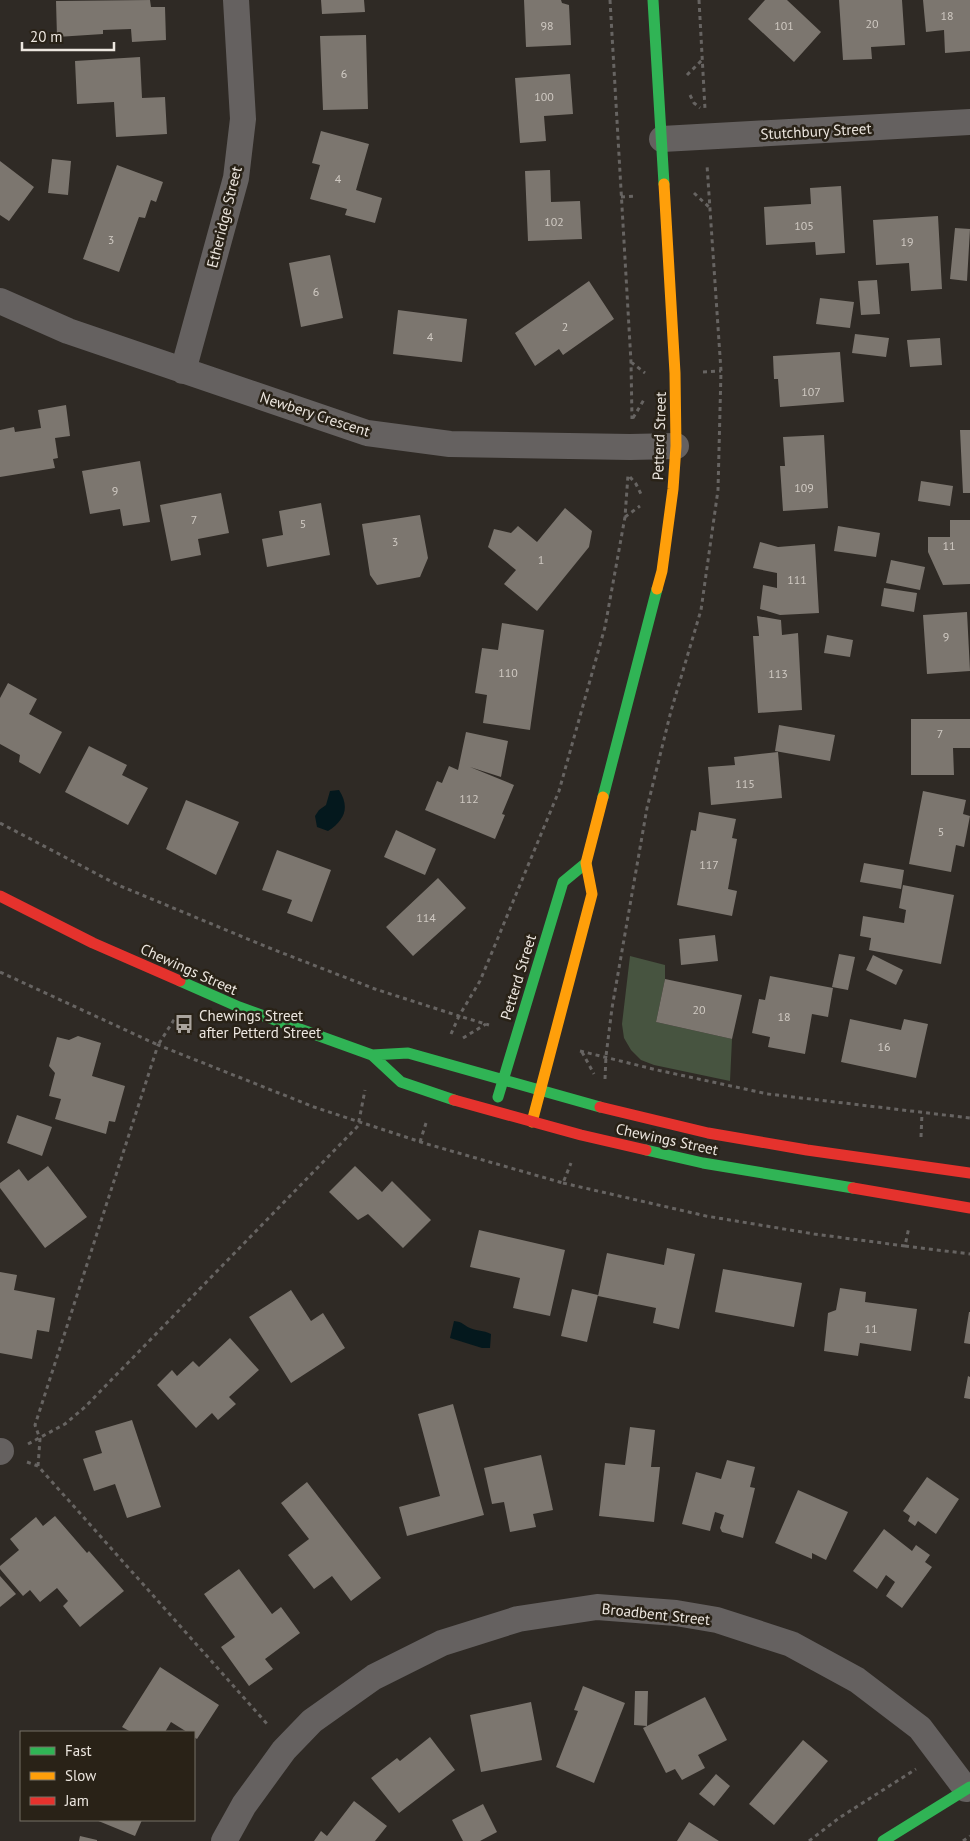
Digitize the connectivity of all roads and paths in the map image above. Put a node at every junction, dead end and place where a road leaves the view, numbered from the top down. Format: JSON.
{"nodes":[{"id":1,"x":236,"y":0,"type":"edge"},
{"id":2,"x":610,"y":0,"type":"edge"},
{"id":3,"x":653,"y":0,"type":"edge"},
{"id":4,"x":699,"y":0,"type":"edge"},
{"id":5,"x":702,"y":60,"type":"junction"},
{"id":6,"x":687,"y":82,"type":"dead end"},
{"id":7,"x":688,"y":90,"type":"dead end"},
{"id":8,"x":970,"y":122,"type":"edge"},
{"id":9,"x":662,"y":139,"type":"junction"},
{"id":10,"x":707,"y":159,"type":"dead end"},
{"id":11,"x":702,"y":164,"type":"dead end"},
{"id":12,"x":694,"y":188,"type":"dead end"},
{"id":13,"x":711,"y":208,"type":"dead end"},
{"id":14,"x":0,"y":301,"type":"edge"},
{"id":15,"x":631,"y":362,"type":"junction"},
{"id":16,"x":183,"y":371,"type":"junction"},
{"id":17,"x":648,"y":375,"type":"dead end"},
{"id":18,"x":645,"y":395,"type":"dead end"},
{"id":19,"x":676,"y":446,"type":"junction"},
{"id":20,"x":642,"y":499,"type":"dead end"},
{"id":21,"x":643,"y":504,"type":"dead end"},
{"id":22,"x":624,"y":517,"type":"junction"},
{"id":23,"x":0,"y":823,"type":"edge"},
{"id":24,"x":586,"y":863,"type":"junction"},
{"id":25,"x":0,"y":896,"type":"edge"},
{"id":26,"x":0,"y":972,"type":"edge"},
{"id":27,"x":177,"y":1015,"type":"dead end"},
{"id":28,"x":459,"y":1016,"type":"junction"},
{"id":29,"x":486,"y":1024,"type":"dead end"},
{"id":30,"x":455,"y":1040,"type":"dead end"},
{"id":31,"x":447,"y":1042,"type":"dead end"},
{"id":32,"x":158,"y":1045,"type":"junction"},
{"id":33,"x":372,"y":1056,"type":"junction"},
{"id":34,"x":606,"y":1056,"type":"junction"},
{"id":35,"x":596,"y":1077,"type":"dead end"},
{"id":36,"x":504,"y":1079,"type":"junction"},
{"id":37,"x":601,"y":1081,"type":"dead end"},
{"id":38,"x":540,"y":1090,"type":"junction"},
{"id":39,"x":494,"y":1110,"type":"junction"},
{"id":40,"x":970,"y":1118,"type":"edge"},
{"id":41,"x":615,"y":1119,"type":"junction"},
{"id":42,"x":359,"y":1122,"type":"junction"},
{"id":43,"x":532,"y":1122,"type":"junction"},
{"id":44,"x":707,"y":1141,"type":"junction"},
{"id":45,"x":611,"y":1142,"type":"junction"},
{"id":46,"x":822,"y":1152,"type":"junction"},
{"id":47,"x":572,"y":1159,"type":"dead end"},
{"id":48,"x":703,"y":1163,"type":"junction"},
{"id":49,"x":970,"y":1173,"type":"edge"},
{"id":50,"x":563,"y":1183,"type":"junction"},
{"id":51,"x":817,"y":1183,"type":"junction"},
{"id":52,"x":912,"y":1199,"type":"junction"},
{"id":53,"x":969,"y":1205,"type":"edge"},
{"id":54,"x":905,"y":1246,"type":"junction"},
{"id":55,"x":970,"y":1254,"type":"edge"},
{"id":56,"x":40,"y":1439,"type":"junction"},
{"id":57,"x":1,"y":1452,"type":"edge"},
{"id":58,"x":38,"y":1466,"type":"junction"},
{"id":59,"x":288,"y":1747,"type":"junction"},
{"id":60,"x":916,"y":1769,"type":"dead end"},
{"id":61,"x":968,"y":1788,"type":"edge"},
{"id":62,"x":970,"y":1836,"type":"edge"},
{"id":63,"x":224,"y":1841,"type":"edge"},
{"id":64,"x":809,"y":1841,"type":"edge"},
{"id":65,"x":884,"y":1841,"type":"edge"},
{"id":66,"x":963,"y":1841,"type":"edge"}],
"edges":[{"from":1,"to":16,"type":"street","name":"Etheridge Street"},
{"from":2,"to":15,"type":"path"},
{"from":3,"to":9,"type":"street","name":"Petterd Street"},
{"from":4,"to":5,"type":"path"},
{"from":5,"to":6,"type":"path"},
{"from":5,"to":7,"type":"path"},
{"from":8,"to":9,"type":"street","name":"Stutchbury Street"},
{"from":9,"to":19,"type":"street","name":"Petterd Street"},
{"from":10,"to":11,"type":"path"},
{"from":12,"to":13,"type":"path"},
{"from":14,"to":16,"type":"street","name":"Newbery Crescent"},
{"from":15,"to":17,"type":"path"},
{"from":15,"to":18,"type":"path"},
{"from":16,"to":19,"type":"street","name":"Newbery Crescent"},
{"from":19,"to":24,"type":"street","name":"Petterd Street"},
{"from":20,"to":22,"type":"path"},
{"from":21,"to":22,"type":"path"},
{"from":22,"to":28,"type":"path"},
{"from":23,"to":28,"type":"path"},
{"from":24,"to":36,"type":"street","name":"Petterd Street"},
{"from":24,"to":38,"type":"street","name":"Petterd Street"},
{"from":25,"to":33,"type":"street","name":"Chewings Street"},
{"from":26,"to":32,"type":"path"},
{"from":27,"to":32,"type":"path"},
{"from":28,"to":31,"type":"path"},
{"from":29,"to":30,"type":"path"},
{"from":32,"to":42,"type":"path"},
{"from":32,"to":56,"type":"path"},
{"from":33,"to":36,"type":"street","name":"Chewings Street"},
{"from":33,"to":39,"type":"street","name":"Chewings Street"},
{"from":33,"to":42,"type":"path"},
{"from":34,"to":35,"type":"path"},
{"from":34,"to":37,"type":"path"},
{"from":34,"to":40,"type":"path"},
{"from":36,"to":38,"type":"street","name":"Chewings Street"},
{"from":36,"to":39,"type":"street","name":"Petterd Street"},
{"from":38,"to":41,"type":"street","name":"Chewings Street"},
{"from":38,"to":43,"type":"street","name":"Petterd Street"},
{"from":39,"to":43,"type":"street","name":"Chewings Street"},
{"from":41,"to":44,"type":"street","name":"Chewings Street"},
{"from":41,"to":45,"type":"street"},
{"from":42,"to":50,"type":"path"},
{"from":42,"to":56,"type":"path"},
{"from":43,"to":45,"type":"street","name":"Chewings Street"},
{"from":44,"to":46,"type":"street","name":"Chewings Street"},
{"from":44,"to":48,"type":"street"},
{"from":45,"to":48,"type":"street","name":"Chewings Street"},
{"from":46,"to":49,"type":"street","name":"Chewings Street"},
{"from":46,"to":51,"type":"street"},
{"from":47,"to":50,"type":"path"},
{"from":48,"to":51,"type":"street","name":"Chewings Street"},
{"from":50,"to":54,"type":"path"},
{"from":51,"to":52,"type":"street","name":"Chewings Street"},
{"from":52,"to":53,"type":"street","name":"Chewings Street"},
{"from":52,"to":54,"type":"path"},
{"from":54,"to":55,"type":"path"},
{"from":56,"to":57,"type":"path"},
{"from":56,"to":58,"type":"path"},
{"from":57,"to":58,"type":"path"},
{"from":58,"to":59,"type":"path"},
{"from":59,"to":61,"type":"street","name":"Broadbent Street"},
{"from":59,"to":63,"type":"street","name":"Broadbent Street"},
{"from":60,"to":64,"type":"path"},
{"from":61,"to":65,"type":"street"},
{"from":62,"to":66,"type":"path"}]}
